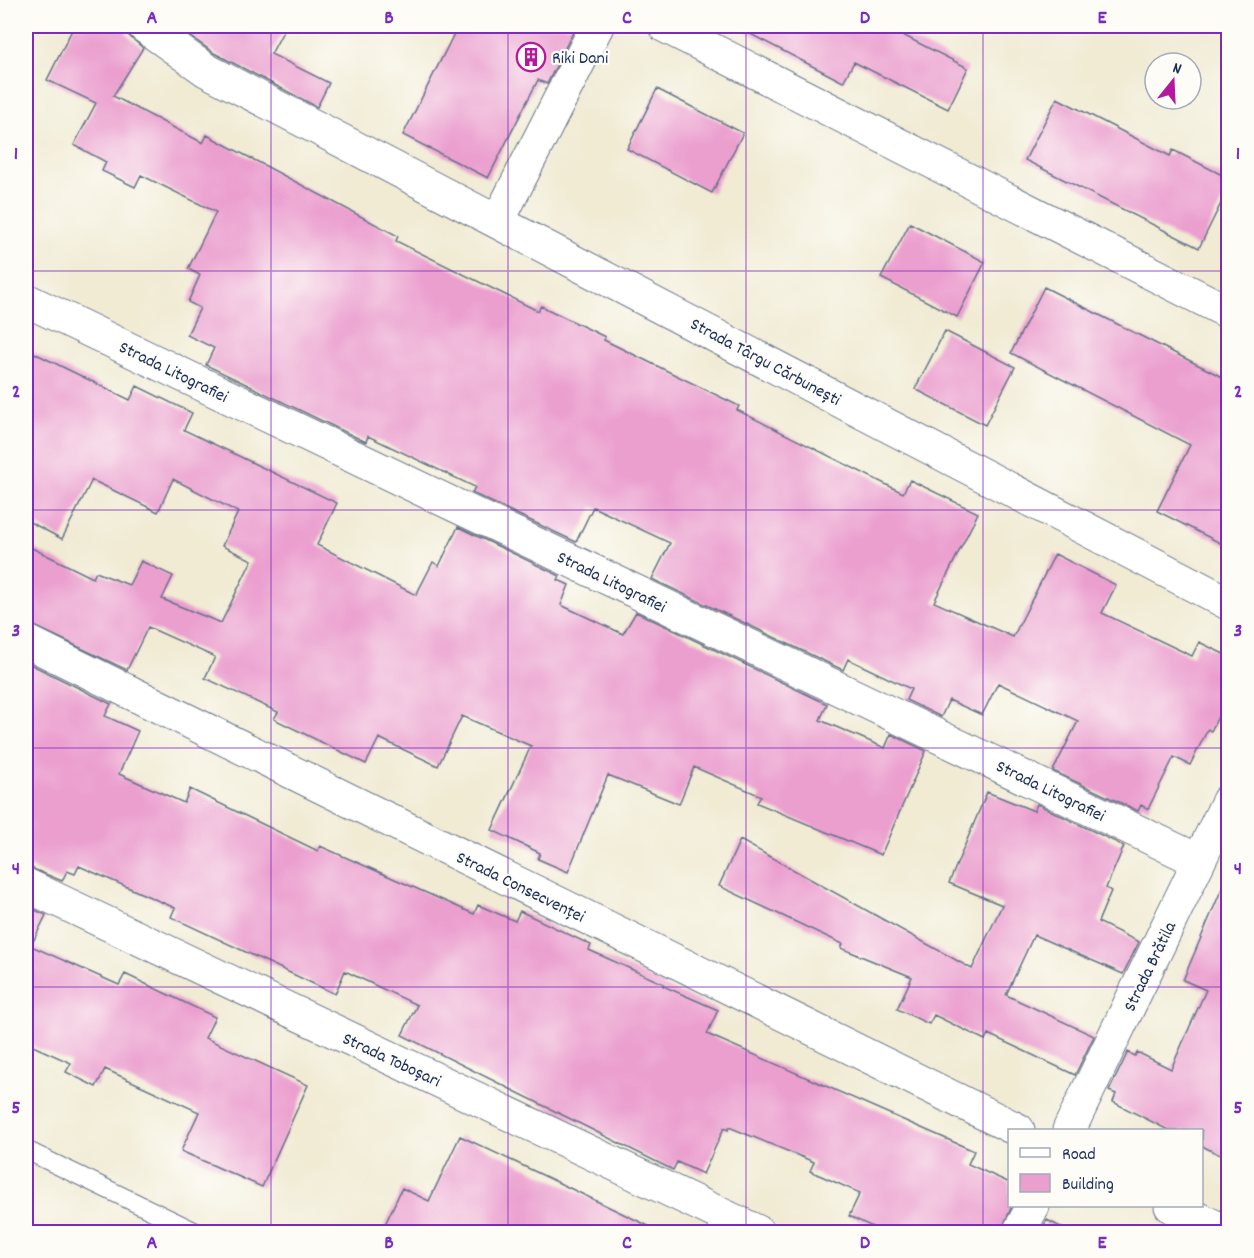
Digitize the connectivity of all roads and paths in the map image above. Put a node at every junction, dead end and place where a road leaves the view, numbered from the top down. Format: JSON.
{"nodes":[{"id":1,"x":144,"y":26,"type":"edge"},
{"id":2,"x":597,"y":26,"type":"edge"},
{"id":3,"x":665,"y":26,"type":"edge"},
{"id":4,"x":498,"y":221,"type":"junction"},
{"id":5,"x":26,"y":300,"type":"edge"},
{"id":6,"x":1228,"y":312,"type":"edge"},
{"id":7,"x":1228,"y":603,"type":"edge"},
{"id":8,"x":26,"y":640,"type":"edge"},
{"id":9,"x":1224,"y":821,"type":"edge"},
{"id":10,"x":1199,"y":861,"type":"junction"},
{"id":11,"x":26,"y":885,"type":"edge"},
{"id":12,"x":1014,"y":1129,"type":"edge"},
{"id":13,"x":1070,"y":1129,"type":"edge"},
{"id":14,"x":26,"y":1150,"type":"edge"},
{"id":15,"x":1032,"y":1207,"type":"edge"},
{"id":16,"x":1173,"y":1207,"type":"edge"},
{"id":17,"x":196,"y":1233,"type":"edge"},
{"id":18,"x":758,"y":1233,"type":"edge"},
{"id":19,"x":1019,"y":1233,"type":"edge"},
{"id":20,"x":1226,"y":1233,"type":"edge"}],
"edges":[{"from":1,"to":4,"type":"street","name":"Strada Târgu Cărbunești"},
{"from":2,"to":4,"type":"street"},
{"from":3,"to":6,"type":"street"},
{"from":4,"to":7,"type":"street","name":"Strada Târgu Cărbunești"},
{"from":5,"to":10,"type":"street","name":"Strada Litografiei"},
{"from":8,"to":12,"type":"street","name":"Strada Consecvenței"},
{"from":9,"to":10,"type":"street","name":"Strada Brătila"},
{"from":10,"to":13,"type":"street","name":"Strada Brătila"},
{"from":11,"to":18,"type":"street","name":"Strada Toboșari"},
{"from":14,"to":17,"type":"lane"},
{"from":15,"to":19,"type":"street"},
{"from":16,"to":20,"type":"street"}]}
